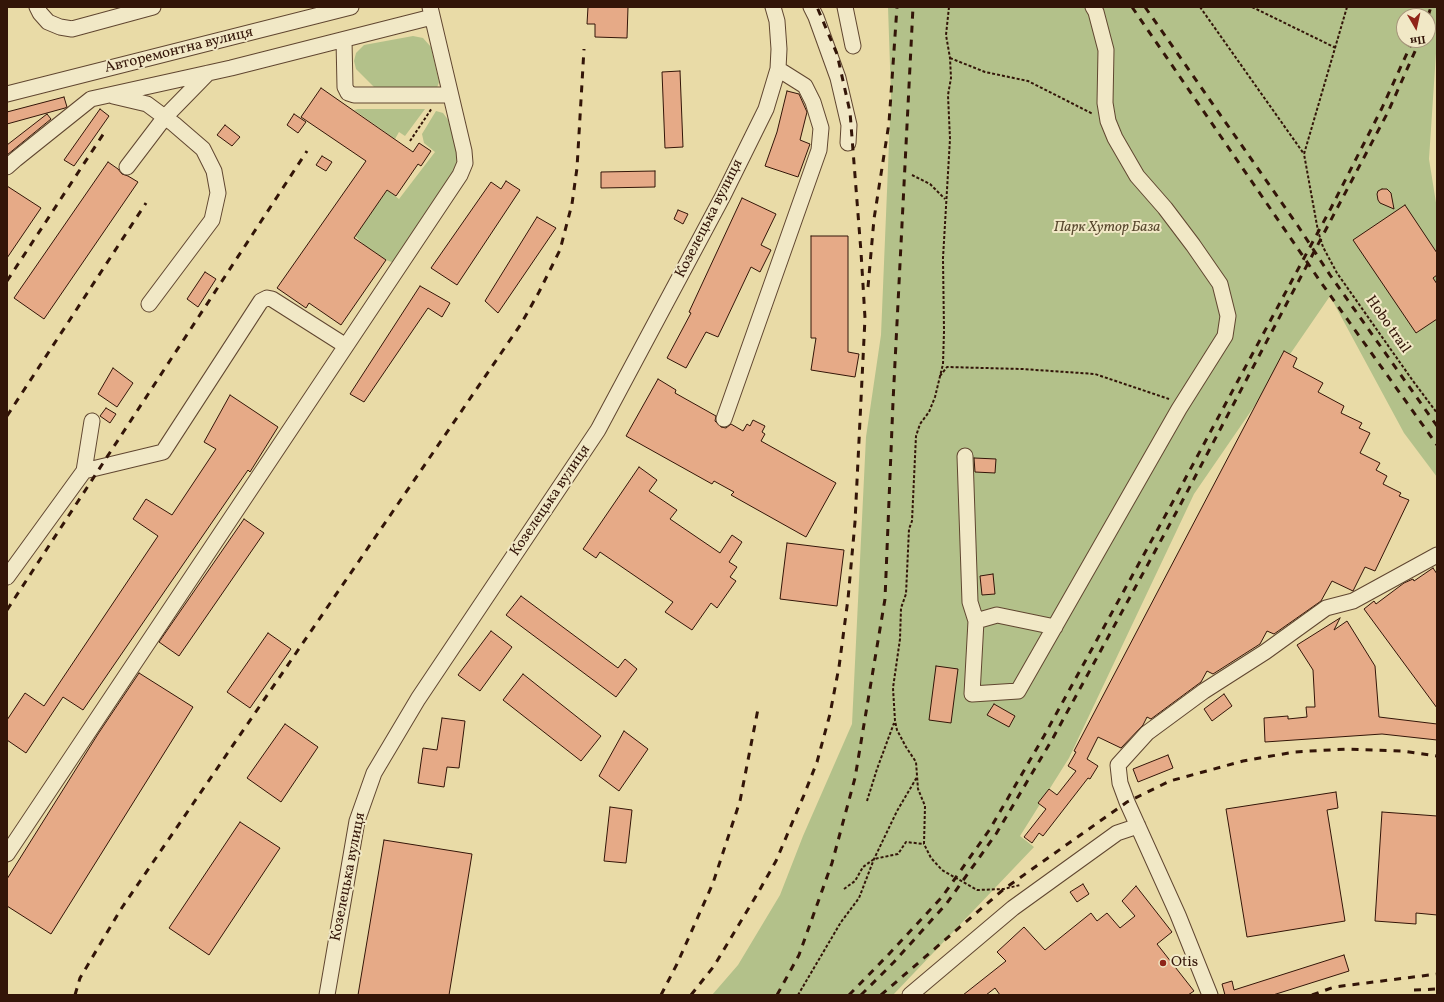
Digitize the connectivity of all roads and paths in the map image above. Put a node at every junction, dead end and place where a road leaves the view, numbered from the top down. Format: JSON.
{"nodes":[{"id":1,"x":37,"y":7,"type":"edge"},
{"id":2,"x":153,"y":7,"type":"edge"},
{"id":3,"x":351,"y":7,"type":"edge"},
{"id":4,"x":773,"y":7,"type":"edge"},
{"id":5,"x":811,"y":7,"type":"edge"},
{"id":6,"x":845,"y":7,"type":"edge"},
{"id":7,"x":949,"y":7,"type":"edge"},
{"id":8,"x":1093,"y":7,"type":"edge"},
{"id":9,"x":1200,"y":7,"type":"edge"},
{"id":10,"x":1252,"y":7,"type":"edge"},
{"id":11,"x":1347,"y":7,"type":"edge"},
{"id":12,"x":431,"y":12,"type":"edge"},
{"id":13,"x":344,"y":40,"type":"junction"},
{"id":14,"x":852,"y":46,"type":"dead end"},
{"id":15,"x":1336,"y":48,"type":"junction"},
{"id":16,"x":950,"y":58,"type":"junction"},
{"id":17,"x":778,"y":69,"type":"junction"},
{"id":18,"x":208,"y":73,"type":"junction"},
{"id":19,"x":7,"y":94,"type":"edge"},
{"id":20,"x":110,"y":95,"type":"junction"},
{"id":21,"x":445,"y":95,"type":"junction"},
{"id":22,"x":165,"y":117,"type":"junction"},
{"id":23,"x":1108,"y":122,"type":"junction"},
{"id":24,"x":410,"y":141,"type":"dead end"},
{"id":25,"x":848,"y":143,"type":"dead end"},
{"id":26,"x":1304,"y":154,"type":"junction"},
{"id":27,"x":127,"y":167,"type":"dead end"},
{"id":28,"x":7,"y":168,"type":"edge"},
{"id":29,"x":912,"y":175,"type":"dead end"},
{"id":30,"x":946,"y":199,"type":"junction"},
{"id":31,"x":149,"y":304,"type":"dead end"},
{"id":32,"x":346,"y":346,"type":"junction"},
{"id":33,"x":940,"y":377,"type":"junction"},
{"id":34,"x":1183,"y":403,"type":"junction"},
{"id":35,"x":1437,"y":412,"type":"edge"},
{"id":36,"x":724,"y":418,"type":"dead end"},
{"id":37,"x":92,"y":421,"type":"dead end"},
{"id":38,"x":965,"y":456,"type":"dead end"},
{"id":39,"x":84,"y":471,"type":"junction"},
{"id":40,"x":1437,"y":555,"type":"edge"},
{"id":41,"x":7,"y":577,"type":"edge"},
{"id":42,"x":976,"y":621,"type":"junction"},
{"id":43,"x":1054,"y":628,"type":"junction"},
{"id":44,"x":895,"y":722,"type":"junction"},
{"id":45,"x":917,"y":776,"type":"junction"},
{"id":46,"x":867,"y":801,"type":"dead end"},
{"id":47,"x":1138,"y":826,"type":"junction"},
{"id":48,"x":924,"y":844,"type":"junction"},
{"id":49,"x":7,"y":854,"type":"edge"},
{"id":50,"x":874,"y":859,"type":"junction"},
{"id":51,"x":1020,"y":885,"type":"dead end"},
{"id":52,"x":844,"y":889,"type":"dead end"},
{"id":53,"x":327,"y":995,"type":"edge"},
{"id":54,"x":798,"y":995,"type":"edge"},
{"id":55,"x":910,"y":995,"type":"edge"},
{"id":56,"x":1210,"y":995,"type":"edge"}],
"edges":[{"from":1,"to":2,"type":"street"},
{"from":3,"to":19,"type":"street","name":"Авторемонтна вулиця"},
{"from":4,"to":17,"type":"street","name":"Козелецька вулиця"},
{"from":5,"to":25,"type":"street"},
{"from":6,"to":14,"type":"street"},
{"from":7,"to":16,"type":"path"},
{"from":8,"to":23,"type":"street"},
{"from":9,"to":26,"type":"path"},
{"from":10,"to":15,"type":"path"},
{"from":11,"to":15,"type":"path"},
{"from":12,"to":13,"type":"street"},
{"from":12,"to":21,"type":"street"},
{"from":13,"to":18,"type":"street"},
{"from":13,"to":21,"type":"street"},
{"from":15,"to":26,"type":"path"},
{"from":16,"to":23,"type":"path"},
{"from":16,"to":30,"type":"path"},
{"from":17,"to":36,"type":"street"},
{"from":17,"to":53,"type":"street","name":"Козелецька вулиця"},
{"from":18,"to":20,"type":"street"},
{"from":18,"to":22,"type":"street"},
{"from":20,"to":22,"type":"street"},
{"from":20,"to":28,"type":"street"},
{"from":21,"to":24,"type":"path"},
{"from":21,"to":32,"type":"street"},
{"from":22,"to":27,"type":"street"},
{"from":22,"to":31,"type":"street"},
{"from":23,"to":34,"type":"street"},
{"from":26,"to":35,"type":"path","name":"Hobo trail"},
{"from":29,"to":30,"type":"path"},
{"from":30,"to":33,"type":"path"},
{"from":32,"to":39,"type":"street"},
{"from":32,"to":49,"type":"street"},
{"from":33,"to":34,"type":"path"},
{"from":33,"to":44,"type":"path"},
{"from":34,"to":43,"type":"street"},
{"from":37,"to":39,"type":"street"},
{"from":38,"to":42,"type":"street"},
{"from":39,"to":41,"type":"street"},
{"from":40,"to":47,"type":"street"},
{"from":42,"to":43,"type":"street"},
{"from":42,"to":43,"type":"street"},
{"from":44,"to":45,"type":"path"},
{"from":44,"to":46,"type":"path"},
{"from":45,"to":48,"type":"path"},
{"from":45,"to":50,"type":"path"},
{"from":47,"to":55,"type":"street"},
{"from":47,"to":56,"type":"street"},
{"from":48,"to":50,"type":"path"},
{"from":48,"to":51,"type":"path"},
{"from":50,"to":52,"type":"path"},
{"from":50,"to":54,"type":"path"}]}
